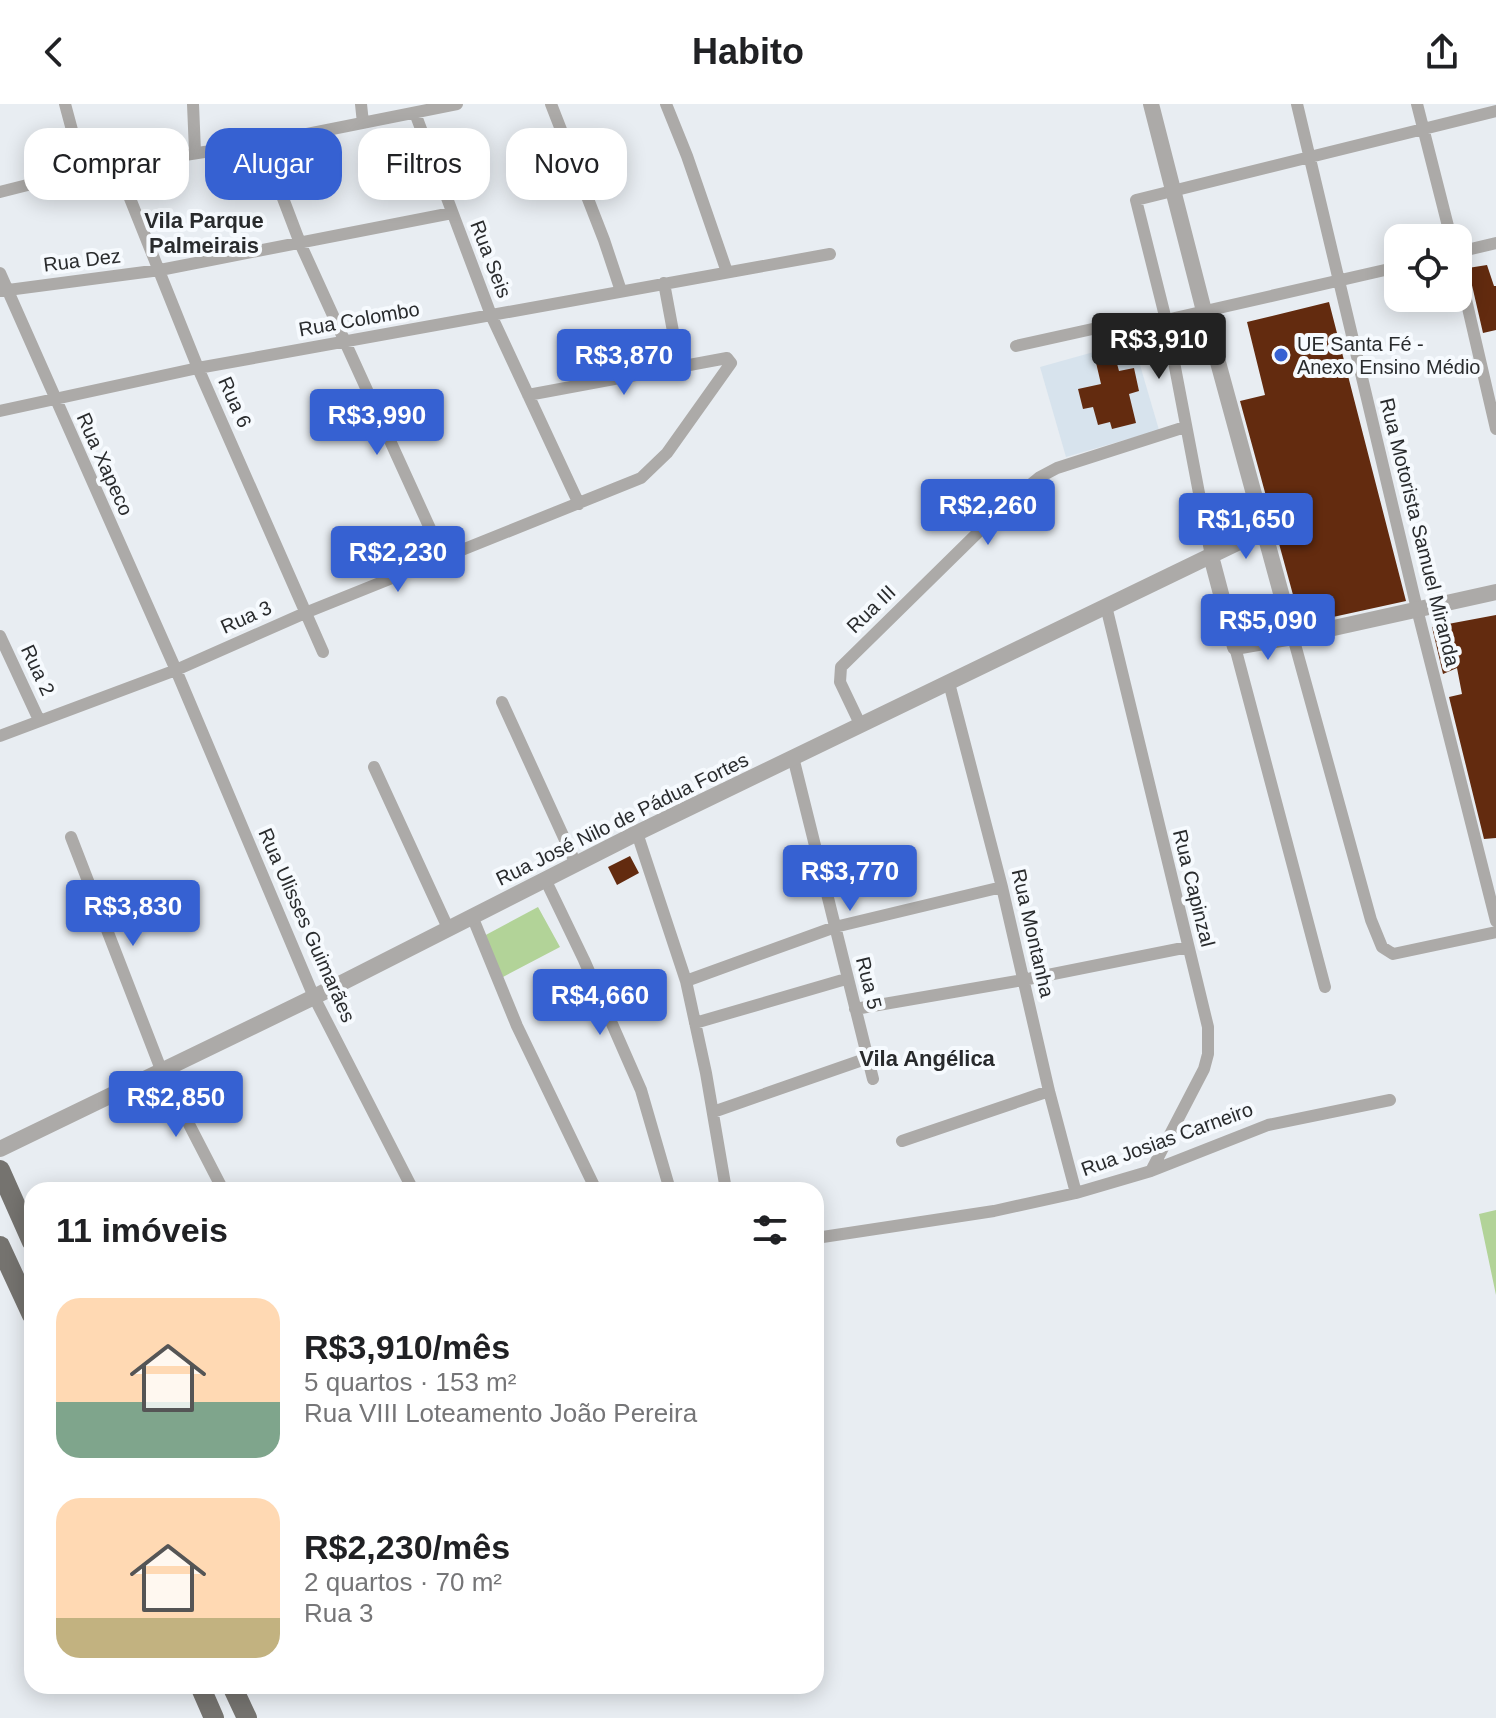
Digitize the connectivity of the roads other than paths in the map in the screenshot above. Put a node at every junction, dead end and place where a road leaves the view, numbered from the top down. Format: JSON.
{"nodes":[{"id":1,"x":65,"y":104,"type":"edge"},
{"id":2,"x":193,"y":104,"type":"edge"},
{"id":3,"x":361,"y":104,"type":"edge"},
{"id":4,"x":457,"y":104,"type":"edge"},
{"id":5,"x":551,"y":104,"type":"edge"},
{"id":6,"x":666,"y":104,"type":"edge"},
{"id":7,"x":1151,"y":104,"type":"edge"},
{"id":8,"x":1297,"y":104,"type":"edge"},
{"id":9,"x":1417,"y":104,"type":"edge"},
{"id":10,"x":1496,"y":111,"type":"edge"},
{"id":11,"x":415,"y":113,"type":"junction"},
{"id":12,"x":363,"y":123,"type":"junction"},
{"id":13,"x":1422,"y":127,"type":"junction"},
{"id":14,"x":71,"y":128,"type":"edge"},
{"id":15,"x":338,"y":128,"type":"edge"},
{"id":16,"x":205,"y":151,"type":"edge"},
{"id":17,"x":195,"y":152,"type":"junction"},
{"id":18,"x":189,"y":153,"type":"edge"},
{"id":19,"x":1309,"y":156,"type":"junction"},
{"id":20,"x":24,"y":186,"type":"edge"},
{"id":21,"x":1173,"y":189,"type":"junction"},
{"id":22,"x":0,"y":192,"type":"edge"},
{"id":23,"x":131,"y":200,"type":"edge"},
{"id":24,"x":284,"y":200,"type":"edge"},
{"id":25,"x":452,"y":213,"type":"junction"},
{"id":26,"x":1447,"y":224,"type":"edge"},
{"id":27,"x":300,"y":243,"type":"junction"},
{"id":28,"x":1496,"y":243,"type":"edge"},
{"id":29,"x":1472,"y":249,"type":"edge"},
{"id":30,"x":830,"y":254,"type":"dead end"},
{"id":31,"x":160,"y":270,"type":"junction"},
{"id":32,"x":1384,"y":270,"type":"edge"},
{"id":33,"x":727,"y":272,"type":"junction"},
{"id":34,"x":0,"y":273,"type":"edge"},
{"id":35,"x":1339,"y":281,"type":"junction"},
{"id":36,"x":664,"y":283,"type":"junction"},
{"id":37,"x":3,"y":291,"type":"edge"},
{"id":38,"x":621,"y":291,"type":"junction"},
{"id":39,"x":1204,"y":311,"type":"junction"},
{"id":40,"x":1469,"y":312,"type":"edge"},
{"id":41,"x":491,"y":315,"type":"junction"},
{"id":42,"x":1166,"y":320,"type":"junction"},
{"id":43,"x":345,"y":343,"type":"junction"},
{"id":44,"x":1016,"y":346,"type":"dead end"},
{"id":45,"x":198,"y":368,"type":"junction"},
{"id":46,"x":680,"y":369,"type":"junction"},
{"id":47,"x":528,"y":395,"type":"junction"},
{"id":48,"x":53,"y":398,"type":"junction"},
{"id":49,"x":0,"y":411,"type":"edge"},
{"id":50,"x":1185,"y":427,"type":"junction"},
{"id":51,"x":1496,"y":429,"type":"edge"},
{"id":52,"x":579,"y":504,"type":"junction"},
{"id":53,"x":1264,"y":530,"type":"junction"},
{"id":54,"x":1211,"y":556,"type":"junction"},
{"id":55,"x":443,"y":557,"type":"junction"},
{"id":56,"x":1496,"y":592,"type":"edge"},
{"id":57,"x":1106,"y":606,"type":"junction"},
{"id":58,"x":1417,"y":609,"type":"junction"},
{"id":59,"x":305,"y":613,"type":"junction"},
{"id":60,"x":0,"y":636,"type":"edge"},
{"id":61,"x":1293,"y":637,"type":"junction"},
{"id":62,"x":1235,"y":647,"type":"junction"},
{"id":63,"x":323,"y":652,"type":"dead end"},
{"id":64,"x":176,"y":670,"type":"junction"},
{"id":65,"x":949,"y":683,"type":"junction"},
{"id":66,"x":502,"y":702,"type":"dead end"},
{"id":67,"x":39,"y":720,"type":"junction"},
{"id":68,"x":861,"y":726,"type":"junction"},
{"id":69,"x":0,"y":736,"type":"edge"},
{"id":70,"x":793,"y":757,"type":"junction"},
{"id":71,"x":374,"y":767,"type":"dead end"},
{"id":72,"x":637,"y":833,"type":"junction"},
{"id":73,"x":71,"y":837,"type":"dead end"},
{"id":74,"x":576,"y":864,"type":"junction"},
{"id":75,"x":545,"y":879,"type":"junction"},
{"id":76,"x":1002,"y":887,"type":"junction"},
{"id":77,"x":472,"y":916,"type":"junction"},
{"id":78,"x":1496,"y":921,"type":"edge"},
{"id":79,"x":835,"y":927,"type":"junction"},
{"id":80,"x":448,"y":928,"type":"junction"},
{"id":81,"x":1496,"y":932,"type":"edge"},
{"id":82,"x":1188,"y":947,"type":"junction"},
{"id":83,"x":846,"y":979,"type":"junction"},
{"id":84,"x":1023,"y":980,"type":"junction"},
{"id":85,"x":686,"y":981,"type":"junction"},
{"id":86,"x":1325,"y":987,"type":"dead end"},
{"id":87,"x":314,"y":997,"type":"junction"},
{"id":88,"x":855,"y":1009,"type":"junction"},
{"id":89,"x":695,"y":1023,"type":"junction"},
{"id":90,"x":868,"y":1058,"type":"junction"},
{"id":91,"x":162,"y":1072,"type":"junction"},
{"id":92,"x":873,"y":1079,"type":"dead end"},
{"id":93,"x":1049,"y":1091,"type":"junction"},
{"id":94,"x":1390,"y":1100,"type":"dead end"},
{"id":95,"x":713,"y":1112,"type":"junction"},
{"id":96,"x":902,"y":1141,"type":"dead end"},
{"id":97,"x":0,"y":1149,"type":"edge"},
{"id":98,"x":0,"y":1170,"type":"edge"},
{"id":99,"x":1151,"y":1171,"type":"junction"},
{"id":100,"x":219,"y":1182,"type":"edge"},
{"id":101,"x":409,"y":1182,"type":"edge"},
{"id":102,"x":592,"y":1182,"type":"edge"},
{"id":103,"x":668,"y":1182,"type":"edge"},
{"id":104,"x":725,"y":1182,"type":"edge"},
{"id":105,"x":1076,"y":1193,"type":"junction"},
{"id":106,"x":24,"y":1224,"type":"edge"},
{"id":107,"x":824,"y":1237,"type":"edge"},
{"id":108,"x":0,"y":1246,"type":"edge"},
{"id":109,"x":24,"y":1298,"type":"edge"},
{"id":110,"x":204,"y":1694,"type":"edge"},
{"id":111,"x":236,"y":1694,"type":"edge"},
{"id":112,"x":214,"y":1718,"type":"edge"},
{"id":113,"x":247,"y":1718,"type":"edge"}],
"edges":[{"from":1,"to":14,"type":"street"},
{"from":2,"to":17,"type":"street"},
{"from":3,"to":12,"type":"street"},
{"from":4,"to":11,"type":"street"},
{"from":5,"to":38,"type":"street"},
{"from":6,"to":33,"type":"street"},
{"from":7,"to":21,"type":"street"},
{"from":8,"to":19,"type":"street","name":"Rua Motorista Samuel Miranda"},
{"from":9,"to":13,"type":"street"},
{"from":10,"to":13,"type":"street"},
{"from":11,"to":12,"type":"street"},
{"from":11,"to":25,"type":"street","name":"Rua Seis"},
{"from":12,"to":15,"type":"street"},
{"from":13,"to":19,"type":"street"},
{"from":13,"to":26,"type":"street"},
{"from":16,"to":17,"type":"street"},
{"from":17,"to":18,"type":"street"},
{"from":19,"to":21,"type":"street"},
{"from":19,"to":35,"type":"street","name":"Rua Motorista Samuel Miranda"},
{"from":20,"to":22,"type":"street"},
{"from":21,"to":39,"type":"street"},
{"from":21,"to":42,"type":"street"},
{"from":23,"to":31,"type":"street","name":"Rua 6"},
{"from":24,"to":27,"type":"street"},
{"from":25,"to":27,"type":"street","name":"Rua Dez"},
{"from":25,"to":41,"type":"street","name":"Rua Seis"},
{"from":27,"to":31,"type":"street","name":"Rua Dez"},
{"from":27,"to":43,"type":"street"},
{"from":28,"to":29,"type":"street"},
{"from":30,"to":33,"type":"street","name":"Rua Colombo"},
{"from":31,"to":37,"type":"street","name":"Rua Dez"},
{"from":31,"to":45,"type":"street","name":"Rua 6"},
{"from":32,"to":35,"type":"street"},
{"from":33,"to":36,"type":"street","name":"Rua Colombo"},
{"from":34,"to":37,"type":"street","name":"Rua Xapeco"},
{"from":35,"to":39,"type":"street"},
{"from":35,"to":58,"type":"street","name":"Rua Motorista Samuel Miranda"},
{"from":36,"to":38,"type":"street","name":"Rua Colombo"},
{"from":36,"to":46,"type":"street"},
{"from":37,"to":48,"type":"street","name":"Rua Xapeco"},
{"from":38,"to":41,"type":"street","name":"Rua Colombo"},
{"from":39,"to":42,"type":"street"},
{"from":39,"to":53,"type":"street"},
{"from":40,"to":51,"type":"street"},
{"from":41,"to":43,"type":"street","name":"Rua Colombo"},
{"from":41,"to":47,"type":"street","name":"Rua Seis"},
{"from":42,"to":44,"type":"street"},
{"from":42,"to":50,"type":"street"},
{"from":43,"to":45,"type":"street","name":"Rua Colombo"},
{"from":43,"to":55,"type":"street"},
{"from":45,"to":48,"type":"street","name":"Rua Colombo"},
{"from":45,"to":59,"type":"street","name":"Rua 6"},
{"from":46,"to":47,"type":"street"},
{"from":46,"to":52,"type":"street","name":"Rua 3"},
{"from":47,"to":52,"type":"street","name":"Rua Seis"},
{"from":48,"to":49,"type":"street","name":"Rua Colombo"},
{"from":48,"to":64,"type":"street","name":"Rua Xapeco"},
{"from":50,"to":54,"type":"street"},
{"from":50,"to":68,"type":"street","name":"Rua III"},
{"from":52,"to":55,"type":"street","name":"Rua 3"},
{"from":53,"to":54,"type":"street","name":"Rua José Nilo de Pádua Fortes"},
{"from":53,"to":61,"type":"street"},
{"from":54,"to":57,"type":"street","name":"Rua José Nilo de Pádua Fortes"},
{"from":54,"to":62,"type":"street"},
{"from":55,"to":59,"type":"street","name":"Rua 3"},
{"from":56,"to":58,"type":"street"},
{"from":57,"to":65,"type":"street","name":"Rua José Nilo de Pádua Fortes"},
{"from":57,"to":82,"type":"street","name":"Rua Capinzal"},
{"from":58,"to":61,"type":"street"},
{"from":58,"to":78,"type":"street","name":"Rua Motorista Samuel Miranda"},
{"from":59,"to":63,"type":"street","name":"Rua 6"},
{"from":59,"to":64,"type":"street","name":"Rua 3"},
{"from":60,"to":67,"type":"street","name":"Rua 2"},
{"from":61,"to":62,"type":"street"},
{"from":61,"to":81,"type":"street"},
{"from":62,"to":86,"type":"street"},
{"from":64,"to":67,"type":"street","name":"Rua 3"},
{"from":64,"to":87,"type":"street","name":"Rua Ulisses Guimarães"},
{"from":65,"to":68,"type":"street","name":"Rua José Nilo de Pádua Fortes"},
{"from":65,"to":76,"type":"street","name":"Rua Montanha"},
{"from":66,"to":74,"type":"street"},
{"from":67,"to":69,"type":"street","name":"Rua 3"},
{"from":68,"to":70,"type":"street","name":"Rua José Nilo de Pádua Fortes"},
{"from":70,"to":72,"type":"street","name":"Rua José Nilo de Pádua Fortes"},
{"from":70,"to":79,"type":"street","name":"Rua 5"},
{"from":71,"to":80,"type":"street"},
{"from":72,"to":74,"type":"street","name":"Rua José Nilo de Pádua Fortes"},
{"from":72,"to":85,"type":"street"},
{"from":73,"to":91,"type":"street"},
{"from":74,"to":75,"type":"street","name":"Rua José Nilo de Pádua Fortes"},
{"from":75,"to":77,"type":"street","name":"Rua José Nilo de Pádua Fortes"},
{"from":75,"to":103,"type":"street"},
{"from":76,"to":79,"type":"street"},
{"from":76,"to":84,"type":"street","name":"Rua Montanha"},
{"from":77,"to":80,"type":"street","name":"Rua José Nilo de Pádua Fortes"},
{"from":77,"to":102,"type":"street"},
{"from":79,"to":83,"type":"street","name":"Rua 5"},
{"from":79,"to":85,"type":"street"},
{"from":80,"to":87,"type":"street","name":"Rua José Nilo de Pádua Fortes"},
{"from":82,"to":84,"type":"street"},
{"from":82,"to":99,"type":"street","name":"Rua Capinzal"},
{"from":83,"to":88,"type":"street","name":"Rua 5"},
{"from":83,"to":89,"type":"street"},
{"from":84,"to":88,"type":"street"},
{"from":84,"to":93,"type":"street","name":"Rua Montanha"},
{"from":85,"to":89,"type":"street"},
{"from":87,"to":91,"type":"street","name":"Rua José Nilo de Pádua Fortes"},
{"from":87,"to":101,"type":"street","name":"Rua Ulisses Guimarães"},
{"from":88,"to":90,"type":"street","name":"Rua 5"},
{"from":89,"to":95,"type":"street"},
{"from":90,"to":92,"type":"street","name":"Rua 5"},
{"from":90,"to":95,"type":"street"},
{"from":91,"to":97,"type":"street","name":"Rua José Nilo de Pádua Fortes"},
{"from":91,"to":100,"type":"street"},
{"from":93,"to":96,"type":"street"},
{"from":93,"to":105,"type":"street","name":"Rua Montanha"},
{"from":94,"to":99,"type":"street","name":"Rua Josias Carneiro"},
{"from":95,"to":104,"type":"street"},
{"from":98,"to":106,"type":"main road"},
{"from":99,"to":105,"type":"street","name":"Rua Josias Carneiro"},
{"from":105,"to":107,"type":"street","name":"Rua Josias Carneiro"},
{"from":108,"to":109,"type":"main road"},
{"from":110,"to":112,"type":"main road"},
{"from":111,"to":113,"type":"main road"}]}
